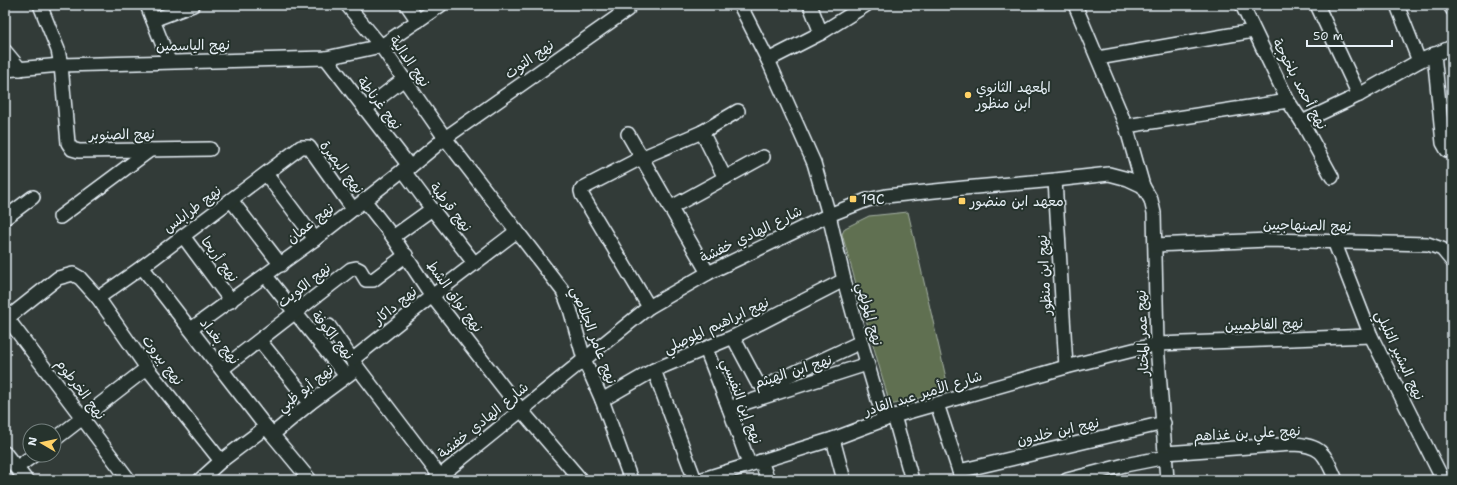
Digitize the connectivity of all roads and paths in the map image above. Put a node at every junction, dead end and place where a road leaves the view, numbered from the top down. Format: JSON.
{"nodes":[{"id":1,"x":40,"y":5,"type":"edge"},
{"id":2,"x":147,"y":5,"type":"edge"},
{"id":3,"x":194,"y":5,"type":"edge"},
{"id":4,"x":347,"y":5,"type":"edge"},
{"id":5,"x":407,"y":5,"type":"edge"},
{"id":6,"x":441,"y":5,"type":"edge"},
{"id":7,"x":631,"y":5,"type":"edge"},
{"id":8,"x":740,"y":5,"type":"edge"},
{"id":9,"x":810,"y":5,"type":"edge"},
{"id":10,"x":866,"y":5,"type":"edge"},
{"id":11,"x":1075,"y":5,"type":"edge"},
{"id":12,"x":1242,"y":5,"type":"edge"},
{"id":13,"x":1317,"y":5,"type":"edge"},
{"id":14,"x":1397,"y":5,"type":"edge"},
{"id":15,"x":1450,"y":5,"type":"edge"},
{"id":16,"x":1452,"y":9,"type":"edge"},
{"id":17,"x":153,"y":20,"type":"junction"},
{"id":18,"x":418,"y":21,"type":"junction"},
{"id":19,"x":1253,"y":31,"type":"junction"},
{"id":20,"x":820,"y":34,"type":"junction"},
{"id":21,"x":381,"y":46,"type":"junction"},
{"id":22,"x":1452,"y":47,"type":"edge"},
{"id":23,"x":5,"y":51,"type":"edge"},
{"id":24,"x":1434,"y":54,"type":"junction"},
{"id":25,"x":326,"y":58,"type":"junction"},
{"id":26,"x":1098,"y":58,"type":"junction"},
{"id":27,"x":768,"y":60,"type":"junction"},
{"id":28,"x":169,"y":61,"type":"junction"},
{"id":29,"x":1419,"y":61,"type":"junction"},
{"id":30,"x":61,"y":65,"type":"junction"},
{"id":31,"x":20,"y":69,"type":"junction"},
{"id":32,"x":5,"y":70,"type":"edge"},
{"id":33,"x":404,"y":79,"type":"junction"},
{"id":34,"x":1360,"y":95,"type":"junction"},
{"id":35,"x":1288,"y":101,"type":"junction"},
{"id":36,"x":365,"y":110,"type":"junction"},
{"id":37,"x":738,"y":111,"type":"dead end"},
{"id":38,"x":1302,"y":122,"type":"junction"},
{"id":39,"x":1126,"y":126,"type":"junction"},
{"id":40,"x":702,"y":132,"type":"junction"},
{"id":41,"x":628,"y":134,"type":"dead end"},
{"id":42,"x":445,"y":138,"type":"junction"},
{"id":43,"x":304,"y":146,"type":"joint"},
{"id":44,"x":210,"y":149,"type":"dead end"},
{"id":45,"x":150,"y":150,"type":"junction"},
{"id":46,"x":1452,"y":152,"type":"edge"},
{"id":47,"x":763,"y":157,"type":"dead end"},
{"id":48,"x":641,"y":158,"type":"junction"},
{"id":49,"x":407,"y":168,"type":"junction"},
{"id":50,"x":266,"y":174,"type":"junction"},
{"id":51,"x":1332,"y":177,"type":"dead end"},
{"id":52,"x":725,"y":178,"type":"junction"},
{"id":53,"x":1055,"y":180,"type":"junction"},
{"id":54,"x":1143,"y":186,"type":"junction"},
{"id":55,"x":33,"y":197,"type":"dead end"},
{"id":56,"x":231,"y":200,"type":"junction"},
{"id":57,"x":364,"y":200,"type":"junction"},
{"id":58,"x":670,"y":208,"type":"junction"},
{"id":59,"x":353,"y":209,"type":"junction"},
{"id":60,"x":432,"y":209,"type":"junction"},
{"id":61,"x":829,"y":215,"type":"junction"},
{"id":62,"x":60,"y":217,"type":"dead end"},
{"id":63,"x":5,"y":218,"type":"edge"},
{"id":64,"x":516,"y":232,"type":"junction"},
{"id":65,"x":183,"y":236,"type":"junction"},
{"id":66,"x":393,"y":237,"type":"junction"},
{"id":67,"x":315,"y":240,"type":"junction"},
{"id":68,"x":1334,"y":241,"type":"junction"},
{"id":69,"x":1155,"y":244,"type":"junction"},
{"id":70,"x":406,"y":255,"type":"junction"},
{"id":71,"x":1452,"y":261,"type":"edge"},
{"id":72,"x":475,"y":264,"type":"junction"},
{"id":73,"x":281,"y":265,"type":"junction"},
{"id":74,"x":142,"y":266,"type":"junction"},
{"id":75,"x":708,"y":273,"type":"junction"},
{"id":76,"x":266,"y":276,"type":"junction"},
{"id":77,"x":844,"y":280,"type":"junction"},
{"id":78,"x":432,"y":296,"type":"junction"},
{"id":79,"x":98,"y":298,"type":"junction"},
{"id":80,"x":231,"y":301,"type":"junction"},
{"id":81,"x":649,"y":307,"type":"junction"},
{"id":82,"x":295,"y":313,"type":"junction"},
{"id":83,"x":6,"y":319,"type":"edge"},
{"id":84,"x":191,"y":329,"type":"junction"},
{"id":85,"x":314,"y":335,"type":"junction"},
{"id":86,"x":1371,"y":336,"type":"junction"},
{"id":87,"x":733,"y":337,"type":"junction"},
{"id":88,"x":260,"y":341,"type":"junction"},
{"id":89,"x":861,"y":342,"type":"junction"},
{"id":90,"x":1157,"y":344,"type":"junction"},
{"id":91,"x":706,"y":349,"type":"junction"},
{"id":92,"x":584,"y":359,"type":"junction"},
{"id":93,"x":355,"y":364,"type":"junction"},
{"id":94,"x":868,"y":364,"type":"junction"},
{"id":95,"x":1066,"y":367,"type":"junction"},
{"id":96,"x":147,"y":368,"type":"junction"},
{"id":97,"x":222,"y":369,"type":"junction"},
{"id":98,"x":654,"y":370,"type":"junction"},
{"id":99,"x":346,"y":376,"type":"junction"},
{"id":100,"x":602,"y":400,"type":"junction"},
{"id":101,"x":310,"y":403,"type":"junction"},
{"id":102,"x":937,"y":404,"type":"junction"},
{"id":103,"x":729,"y":408,"type":"junction"},
{"id":104,"x":521,"y":410,"type":"junction"},
{"id":105,"x":83,"y":418,"type":"junction"},
{"id":106,"x":889,"y":418,"type":"junction"},
{"id":107,"x":1164,"y":423,"type":"junction"},
{"id":108,"x":269,"y":430,"type":"junction"},
{"id":109,"x":62,"y":434,"type":"edge"},
{"id":110,"x":833,"y":439,"type":"junction"},
{"id":111,"x":5,"y":453,"type":"edge"},
{"id":112,"x":1165,"y":455,"type":"junction"},
{"id":113,"x":221,"y":461,"type":"junction"},
{"id":114,"x":755,"y":462,"type":"junction"},
{"id":115,"x":23,"y":463,"type":"edge"},
{"id":116,"x":16,"y":468,"type":"junction"},
{"id":117,"x":961,"y":476,"type":"edge"},
{"id":118,"x":1088,"y":477,"type":"edge"},
{"id":119,"x":439,"y":479,"type":"edge"},
{"id":120,"x":26,"y":480,"type":"edge"},
{"id":121,"x":129,"y":480,"type":"edge"},
{"id":122,"x":200,"y":480,"type":"edge"},
{"id":123,"x":310,"y":480,"type":"edge"},
{"id":124,"x":582,"y":480,"type":"edge"},
{"id":125,"x":631,"y":480,"type":"edge"},
{"id":126,"x":695,"y":480,"type":"edge"},
{"id":127,"x":700,"y":480,"type":"edge"},
{"id":128,"x":768,"y":480,"type":"edge"},
{"id":129,"x":844,"y":480,"type":"edge"},
{"id":130,"x":912,"y":480,"type":"edge"},
{"id":131,"x":1067,"y":480,"type":"edge"},
{"id":132,"x":1167,"y":480,"type":"edge"},
{"id":133,"x":1336,"y":480,"type":"edge"},
{"id":134,"x":1443,"y":480,"type":"edge"}],
"edges":[{"from":1,"to":30,"type":"street"},
{"from":2,"to":17,"type":"street"},
{"from":3,"to":17,"type":"street"},
{"from":4,"to":21,"type":"street","name":"نهج الدالية"},
{"from":5,"to":18,"type":"street"},
{"from":6,"to":18,"type":"street"},
{"from":7,"to":42,"type":"street","name":"نهج التوت"},
{"from":8,"to":27,"type":"street","name":"نهج المولهي"},
{"from":9,"to":20,"type":"street"},
{"from":10,"to":20,"type":"street"},
{"from":11,"to":26,"type":"street","name":"نهج عمر المختار"},
{"from":12,"to":19,"type":"street","name":"نهج أحمد بلخوجة"},
{"from":13,"to":34,"type":"street"},
{"from":14,"to":29,"type":"street"},
{"from":15,"to":16,"type":"street"},
{"from":17,"to":28,"type":"street"},
{"from":18,"to":21,"type":"street"},
{"from":19,"to":26,"type":"street"},
{"from":19,"to":35,"type":"street","name":"نهج أحمد بلخوجة"},
{"from":20,"to":27,"type":"street"},
{"from":21,"to":25,"type":"street","name":"نهج الياسمين"},
{"from":21,"to":33,"type":"street","name":"نهج الدالية"},
{"from":22,"to":24,"type":"street"},
{"from":23,"to":31,"type":"street"},
{"from":24,"to":29,"type":"street"},
{"from":24,"to":46,"type":"street"},
{"from":25,"to":28,"type":"street","name":"نهج الياسمين"},
{"from":25,"to":36,"type":"street","name":"نهج غرناطة"},
{"from":26,"to":39,"type":"street","name":"نهج عمر المختار"},
{"from":27,"to":61,"type":"street","name":"نهج المولهي"},
{"from":28,"to":30,"type":"street","name":"نهج الياسمين"},
{"from":29,"to":34,"type":"street"},
{"from":30,"to":31,"type":"street","name":"نهج الياسمين"},
{"from":30,"to":45,"type":"street","name":"نهج الصنوبر"},
{"from":31,"to":32,"type":"street","name":"نهج الياسمين"},
{"from":33,"to":36,"type":"street"},
{"from":33,"to":42,"type":"street","name":"نهج الدالية"},
{"from":34,"to":38,"type":"street"},
{"from":35,"to":38,"type":"street","name":"نهج أحمد بلخوجة"},
{"from":35,"to":39,"type":"street"},
{"from":36,"to":49,"type":"street","name":"نهج غرناطة"},
{"from":37,"to":40,"type":"street"},
{"from":38,"to":51,"type":"street","name":"نهج أحمد بلخوجة"},
{"from":39,"to":54,"type":"street","name":"نهج عمر المختار"},
{"from":40,"to":48,"type":"street"},
{"from":40,"to":52,"type":"street"},
{"from":41,"to":48,"type":"street"},
{"from":42,"to":49,"type":"street","name":"نهج عمان"},
{"from":42,"to":64,"type":"street","name":"نهج عامر الجلاصي"},
{"from":43,"to":50,"type":"street","name":"نهج طرابلس"},
{"from":43,"to":59,"type":"street","name":"نهج البصرة"},
{"from":44,"to":45,"type":"street","name":"نهج الصنوبر"},
{"from":45,"to":62,"type":"street"},
{"from":47,"to":52,"type":"street"},
{"from":48,"to":58,"type":"street"},
{"from":48,"to":81,"type":"street"},
{"from":49,"to":57,"type":"street","name":"نهج عمان"},
{"from":49,"to":60,"type":"street","name":"نهج قرطبة"},
{"from":50,"to":56,"type":"street","name":"نهج طرابلس"},
{"from":50,"to":67,"type":"street"},
{"from":52,"to":58,"type":"street"},
{"from":53,"to":54,"type":"street","name":"شارع الهادي خفشة"},
{"from":53,"to":61,"type":"street","name":"شارع الهادي خفشة"},
{"from":53,"to":95,"type":"street","name":"نهج ابن منظور"},
{"from":54,"to":69,"type":"street","name":"نهج عمر المختار"},
{"from":55,"to":63,"type":"street"},
{"from":56,"to":65,"type":"street","name":"نهج طرابلس"},
{"from":56,"to":73,"type":"street"},
{"from":57,"to":59,"type":"street","name":"نهج عمان"},
{"from":57,"to":66,"type":"street","name":"نهج نواق الشط"},
{"from":58,"to":75,"type":"street"},
{"from":59,"to":67,"type":"street","name":"نهج عمان"},
{"from":60,"to":66,"type":"street"},
{"from":60,"to":72,"type":"street","name":"نهج قرطبة"},
{"from":61,"to":75,"type":"street","name":"شارع الهادي خفشة"},
{"from":61,"to":77,"type":"street","name":"نهج المولهي"},
{"from":64,"to":72,"type":"street","name":"نهج داكار"},
{"from":64,"to":92,"type":"street","name":"نهج عامر الجلاصي"},
{"from":65,"to":74,"type":"street","name":"نهج طرابلس"},
{"from":65,"to":80,"type":"street","name":"نهج أريحا"},
{"from":66,"to":70,"type":"street","name":"نهج نواق الشط"},
{"from":67,"to":73,"type":"street","name":"نهج عمان"},
{"from":68,"to":69,"type":"street","name":"نهج الصنهاجيين"},
{"from":68,"to":71,"type":"street","name":"نهج الصنهاجيين"},
{"from":68,"to":86,"type":"street","name":"نهج البشير التليلي"},
{"from":69,"to":90,"type":"street","name":"نهج عمر المختار"},
{"from":70,"to":78,"type":"street","name":"نهج نواق الشط"},
{"from":70,"to":82,"type":"street","name":"نهج الكويت"},
{"from":72,"to":78,"type":"street","name":"نهج داكار"},
{"from":73,"to":76,"type":"street","name":"نهج عمان"},
{"from":74,"to":79,"type":"street","name":"نهج طرابلس"},
{"from":74,"to":84,"type":"street","name":"نهج بغداد"},
{"from":75,"to":81,"type":"street","name":"شارع الهادي خفشة"},
{"from":76,"to":80,"type":"street","name":"نهج عمان"},
{"from":76,"to":82,"type":"street","name":"نهج الكوفة"},
{"from":77,"to":87,"type":"street","name":"نهج ابراهيم الموصلي"},
{"from":77,"to":89,"type":"street","name":"نهج المولهي"},
{"from":78,"to":93,"type":"street","name":"نهج داكار"},
{"from":78,"to":104,"type":"street","name":"نهج نواق الشط"},
{"from":79,"to":83,"type":"street","name":"نهج بيروت"},
{"from":79,"to":96,"type":"street","name":"نهج بيروت"},
{"from":80,"to":84,"type":"street","name":"نهج عمان"},
{"from":81,"to":92,"type":"street","name":"شارع الهادي خفشة"},
{"from":82,"to":85,"type":"street","name":"نهج الكوفة"},
{"from":82,"to":88,"type":"street","name":"نهج الكويت"},
{"from":83,"to":105,"type":"street","name":"نهج الخرطوم"},
{"from":84,"to":97,"type":"street","name":"نهج بغداد"},
{"from":85,"to":93,"type":"street"},
{"from":85,"to":99,"type":"street","name":"نهج الكوفة"},
{"from":86,"to":90,"type":"street","name":"نهج الفاطميين"},
{"from":86,"to":134,"type":"street","name":"نهج البشير التليلي"},
{"from":87,"to":89,"type":"street"},
{"from":87,"to":91,"type":"street","name":"نهج ابراهيم الموصلي"},
{"from":88,"to":97,"type":"street","name":"نهج الكويت"},
{"from":88,"to":101,"type":"street"},
{"from":89,"to":94,"type":"street","name":"نهج المولهي"},
{"from":90,"to":95,"type":"street","name":"شارع الأمير عبد القادر"},
{"from":90,"to":107,"type":"street","name":"نهج عمر المختار"},
{"from":91,"to":98,"type":"street","name":"نهج ابراهيم الموصلي"},
{"from":91,"to":103,"type":"street","name":"نهج إبن النفيسي"},
{"from":92,"to":100,"type":"street","name":"نهج عامر الجلاصي"},
{"from":92,"to":104,"type":"street","name":"شارع الهادي خفشة"},
{"from":93,"to":99,"type":"street","name":"نهج أبو ظبي"},
{"from":93,"to":119,"type":"street"},
{"from":94,"to":103,"type":"street","name":"نهج ابن الهيثم"},
{"from":94,"to":106,"type":"street","name":"نهج المولهي"},
{"from":95,"to":102,"type":"street","name":"شارع الأمير عبد القادر"},
{"from":96,"to":105,"type":"street"},
{"from":96,"to":113,"type":"street","name":"نهج بيروت"},
{"from":97,"to":108,"type":"street","name":"نهج بغداد"},
{"from":98,"to":100,"type":"street","name":"نهج ابراهيم الموصلي"},
{"from":98,"to":126,"type":"street"},
{"from":99,"to":101,"type":"street","name":"نهج أبو ظبي"},
{"from":100,"to":125,"type":"street","name":"نهج عامر الجلاصي"},
{"from":101,"to":108,"type":"street","name":"نهج أبو ظبي"},
{"from":102,"to":106,"type":"street","name":"شارع الأمير عبد القادر"},
{"from":102,"to":117,"type":"street"},
{"from":103,"to":114,"type":"street","name":"نهج إبن النفيسي"},
{"from":104,"to":119,"type":"street","name":"شارع الهادي خفشة"},
{"from":104,"to":124,"type":"street","name":"نهج نواق الشط"},
{"from":105,"to":109,"type":"street"},
{"from":105,"to":121,"type":"street","name":"نهج الخرطوم"},
{"from":106,"to":110,"type":"street","name":"شارع الأمير عبد القادر"},
{"from":106,"to":130,"type":"street","name":"نهج المولهي"},
{"from":107,"to":112,"type":"street","name":"نهج عمر المختار"},
{"from":107,"to":117,"type":"street","name":"نهج ابن خلدون"},
{"from":108,"to":113,"type":"street","name":"نهج أبو ظبي"},
{"from":108,"to":123,"type":"street","name":"نهج بغداد"},
{"from":110,"to":114,"type":"street","name":"شارع الأمير عبد القادر"},
{"from":110,"to":129,"type":"street"},
{"from":111,"to":116,"type":"street"},
{"from":112,"to":118,"type":"street","name":"نهج علي بن غذاهم"},
{"from":112,"to":132,"type":"street","name":"نهج عمر المختار"},
{"from":112,"to":133,"type":"street","name":"نهج علي بن غذاهم"},
{"from":113,"to":122,"type":"street","name":"نهج أبو ظبي"},
{"from":114,"to":127,"type":"street","name":"شارع الأمير عبد القادر"},
{"from":114,"to":128,"type":"street","name":"نهج إبن النفيسي"},
{"from":115,"to":116,"type":"street"},
{"from":116,"to":120,"type":"street"},
{"from":118,"to":131,"type":"street","name":"نهج علي بن غذاهم"}]}
